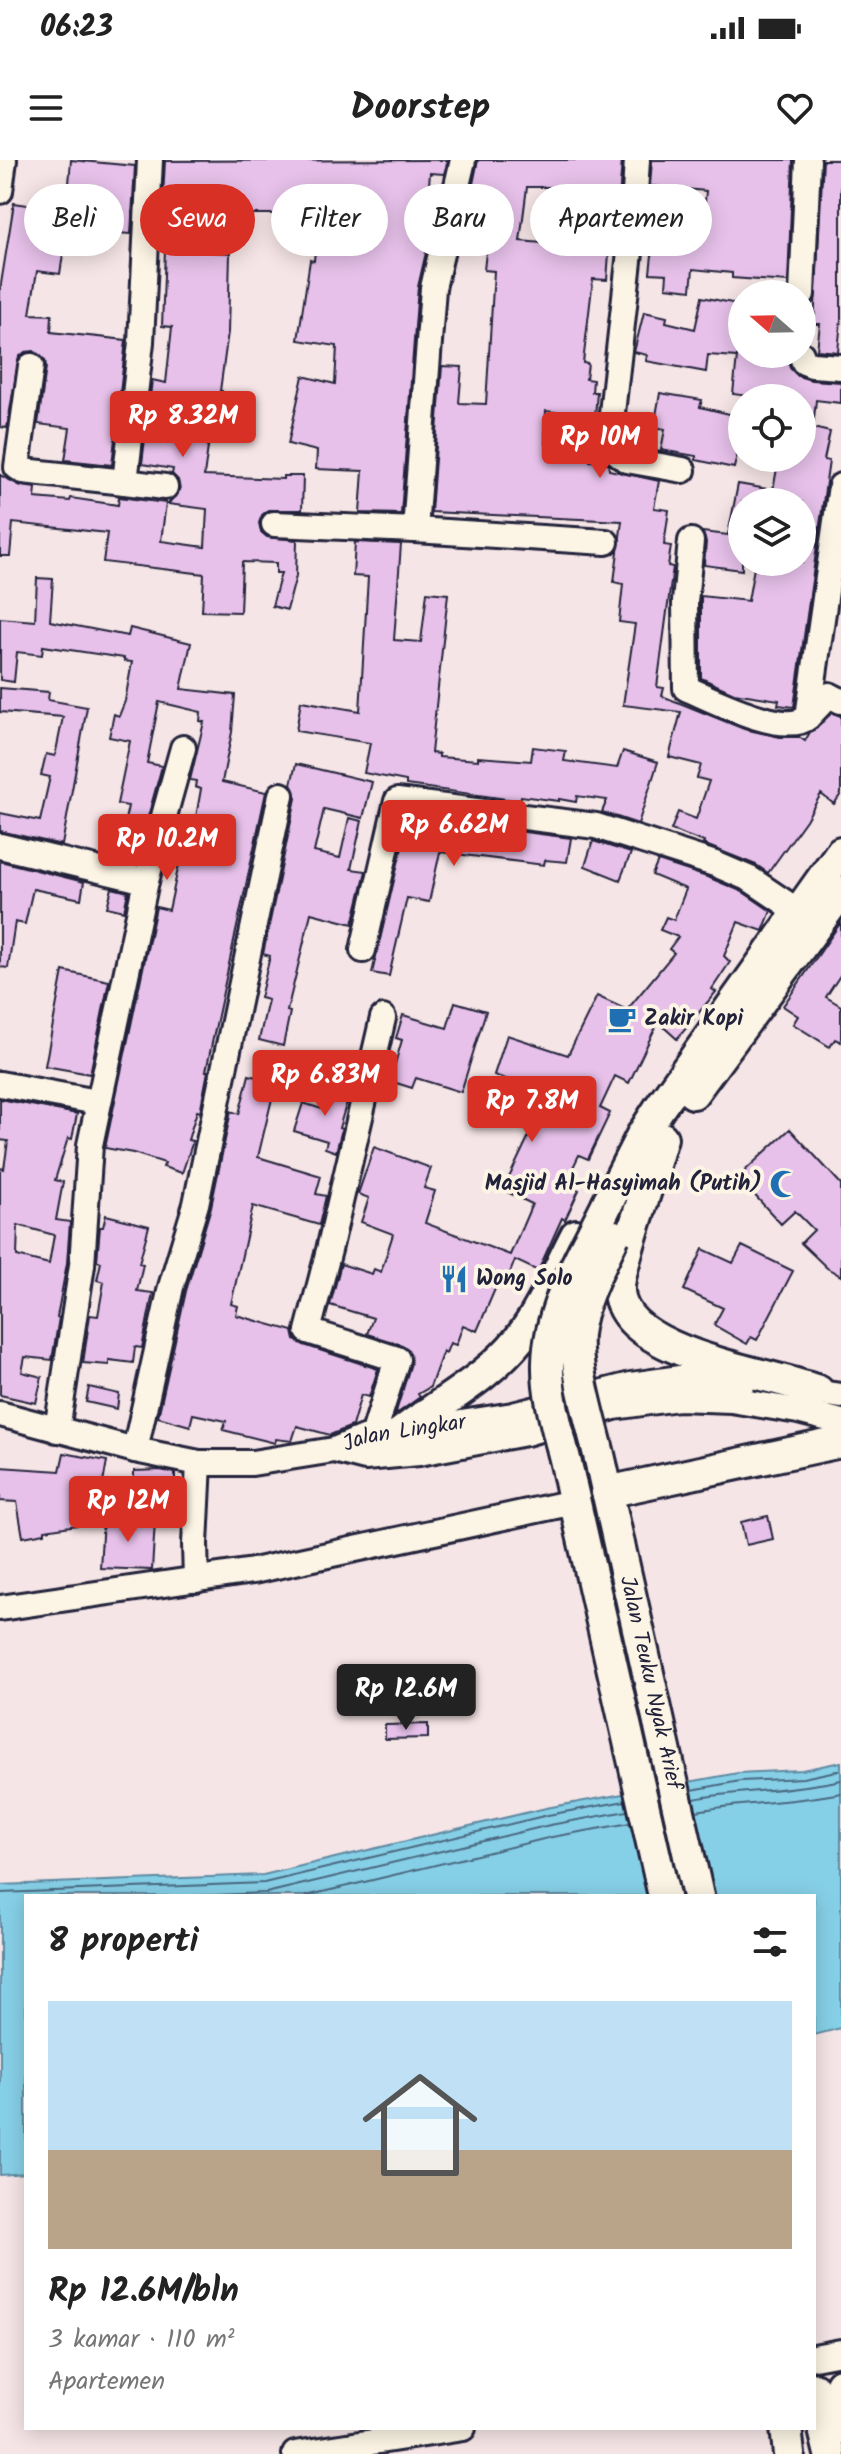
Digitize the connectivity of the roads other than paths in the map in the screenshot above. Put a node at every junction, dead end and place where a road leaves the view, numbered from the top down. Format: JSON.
{"nodes":[{"id":1,"x":4,"y":160,"type":"edge"},
{"id":2,"x":150,"y":160,"type":"edge"},
{"id":3,"x":463,"y":160,"type":"edge"},
{"id":4,"x":637,"y":160,"type":"edge"},
{"id":5,"x":808,"y":160,"type":"edge"},
{"id":6,"x":0,"y":191,"type":"edge"},
{"id":7,"x":803,"y":280,"type":"edge"},
{"id":8,"x":816,"y":365,"type":"edge"},
{"id":9,"x":31,"y":366,"type":"dead end"},
{"id":10,"x":841,"y":367,"type":"edge"},
{"id":11,"x":683,"y":470,"type":"dead end"},
{"id":12,"x":125,"y":482,"type":"junction"},
{"id":13,"x":841,"y":486,"type":"edge"},
{"id":14,"x":165,"y":487,"type":"dead end"},
{"id":15,"x":274,"y":524,"type":"dead end"},
{"id":16,"x":415,"y":530,"type":"junction"},
{"id":17,"x":691,"y":541,"type":"dead end"},
{"id":18,"x":606,"y":542,"type":"dead end"},
{"id":19,"x":841,"y":701,"type":"edge"},
{"id":20,"x":808,"y":717,"type":"junction"},
{"id":21,"x":183,"y":748,"type":"dead end"},
{"id":22,"x":281,"y":795,"type":"dead end"},
{"id":23,"x":0,"y":846,"type":"edge"},
{"id":24,"x":841,"y":852,"type":"edge"},
{"id":25,"x":146,"y":881,"type":"junction"},
{"id":26,"x":841,"y":892,"type":"edge"},
{"id":27,"x":799,"y":912,"type":"junction"},
{"id":28,"x":363,"y":950,"type":"dead end"},
{"id":29,"x":383,"y":1018,"type":"dead end"},
{"id":30,"x":0,"y":1084,"type":"edge"},
{"id":31,"x":97,"y":1102,"type":"junction"},
{"id":32,"x":652,"y":1136,"type":"junction"},
{"id":33,"x":617,"y":1205,"type":"junction"},
{"id":34,"x":830,"y":1394,"type":"edge"},
{"id":35,"x":0,"y":1414,"type":"edge"},
{"id":36,"x":841,"y":1422,"type":"edge"},
{"id":37,"x":57,"y":1430,"type":"junction"},
{"id":38,"x":387,"y":1435,"type":"junction"},
{"id":39,"x":841,"y":1442,"type":"edge"},
{"id":40,"x":135,"y":1450,"type":"junction"},
{"id":41,"x":334,"y":1450,"type":"junction"},
{"id":42,"x":199,"y":1470,"type":"junction"},
{"id":43,"x":605,"y":1480,"type":"junction"},
{"id":44,"x":574,"y":1502,"type":"junction"},
{"id":45,"x":196,"y":1580,"type":"junction"},
{"id":46,"x":0,"y":1608,"type":"edge"},
{"id":47,"x":664,"y":1894,"type":"edge"},
{"id":48,"x":698,"y":1894,"type":"edge"},
{"id":49,"x":841,"y":2352,"type":"edge"},
{"id":50,"x":816,"y":2357,"type":"edge"},
{"id":51,"x":841,"y":2384,"type":"edge"},
{"id":52,"x":816,"y":2396,"type":"edge"},
{"id":53,"x":450,"y":2430,"type":"edge"},
{"id":54,"x":786,"y":2430,"type":"edge"},
{"id":55,"x":830,"y":2450,"type":"edge"},
{"id":56,"x":295,"y":2454,"type":"edge"},
{"id":57,"x":789,"y":2454,"type":"edge"}],
"edges":[{"from":1,"to":6,"type":"street"},
{"from":2,"to":12,"type":"street"},
{"from":3,"to":16,"type":"street"},
{"from":4,"to":11,"type":"street"},
{"from":5,"to":7,"type":"street"},
{"from":8,"to":10,"type":"street"},
{"from":9,"to":12,"type":"street"},
{"from":12,"to":14,"type":"street"},
{"from":13,"to":20,"type":"street"},
{"from":15,"to":16,"type":"street"},
{"from":16,"to":18,"type":"street"},
{"from":17,"to":20,"type":"street"},
{"from":19,"to":20,"type":"street"},
{"from":21,"to":25,"type":"street"},
{"from":22,"to":40,"type":"street"},
{"from":23,"to":25,"type":"street"},
{"from":24,"to":27,"type":"main road"},
{"from":25,"to":31,"type":"street"},
{"from":26,"to":32,"type":"main road"},
{"from":27,"to":28,"type":"street"},
{"from":27,"to":32,"type":"main road"},
{"from":29,"to":38,"type":"street"},
{"from":30,"to":31,"type":"street"},
{"from":31,"to":37,"type":"street"},
{"from":32,"to":33,"type":"main road"},
{"from":32,"to":34,"type":"main road"},
{"from":32,"to":38,"type":"main road"},
{"from":33,"to":43,"type":"main road","name":"Jalan Teuku Nyak Arief","bridge":true},
{"from":33,"to":44,"type":"main road","name":"Jalan Teuku Nyak Arief","bridge":true},
{"from":34,"to":38,"type":"street","name":"Jalan Lingkar"},
{"from":35,"to":37,"type":"street"},
{"from":36,"to":41,"type":"street","name":"Jalan Lingkar"},
{"from":37,"to":40,"type":"street"},
{"from":38,"to":41,"type":"street","name":"Jalan Lingkar"},
{"from":39,"to":43,"type":"main road"},
{"from":40,"to":42,"type":"street"},
{"from":41,"to":42,"type":"street"},
{"from":42,"to":45,"type":"street"},
{"from":43,"to":48,"type":"main road","name":"Jalan Teuku Nyak Arief"},
{"from":44,"to":45,"type":"street"},
{"from":44,"to":47,"type":"main road","name":"Jalan Teuku Nyak Arief"},
{"from":45,"to":46,"type":"street"},
{"from":49,"to":50,"type":"street"},
{"from":51,"to":55,"type":"main road"},
{"from":52,"to":55,"type":"main road"},
{"from":53,"to":56,"type":"street"},
{"from":54,"to":57,"type":"main road"}]}
